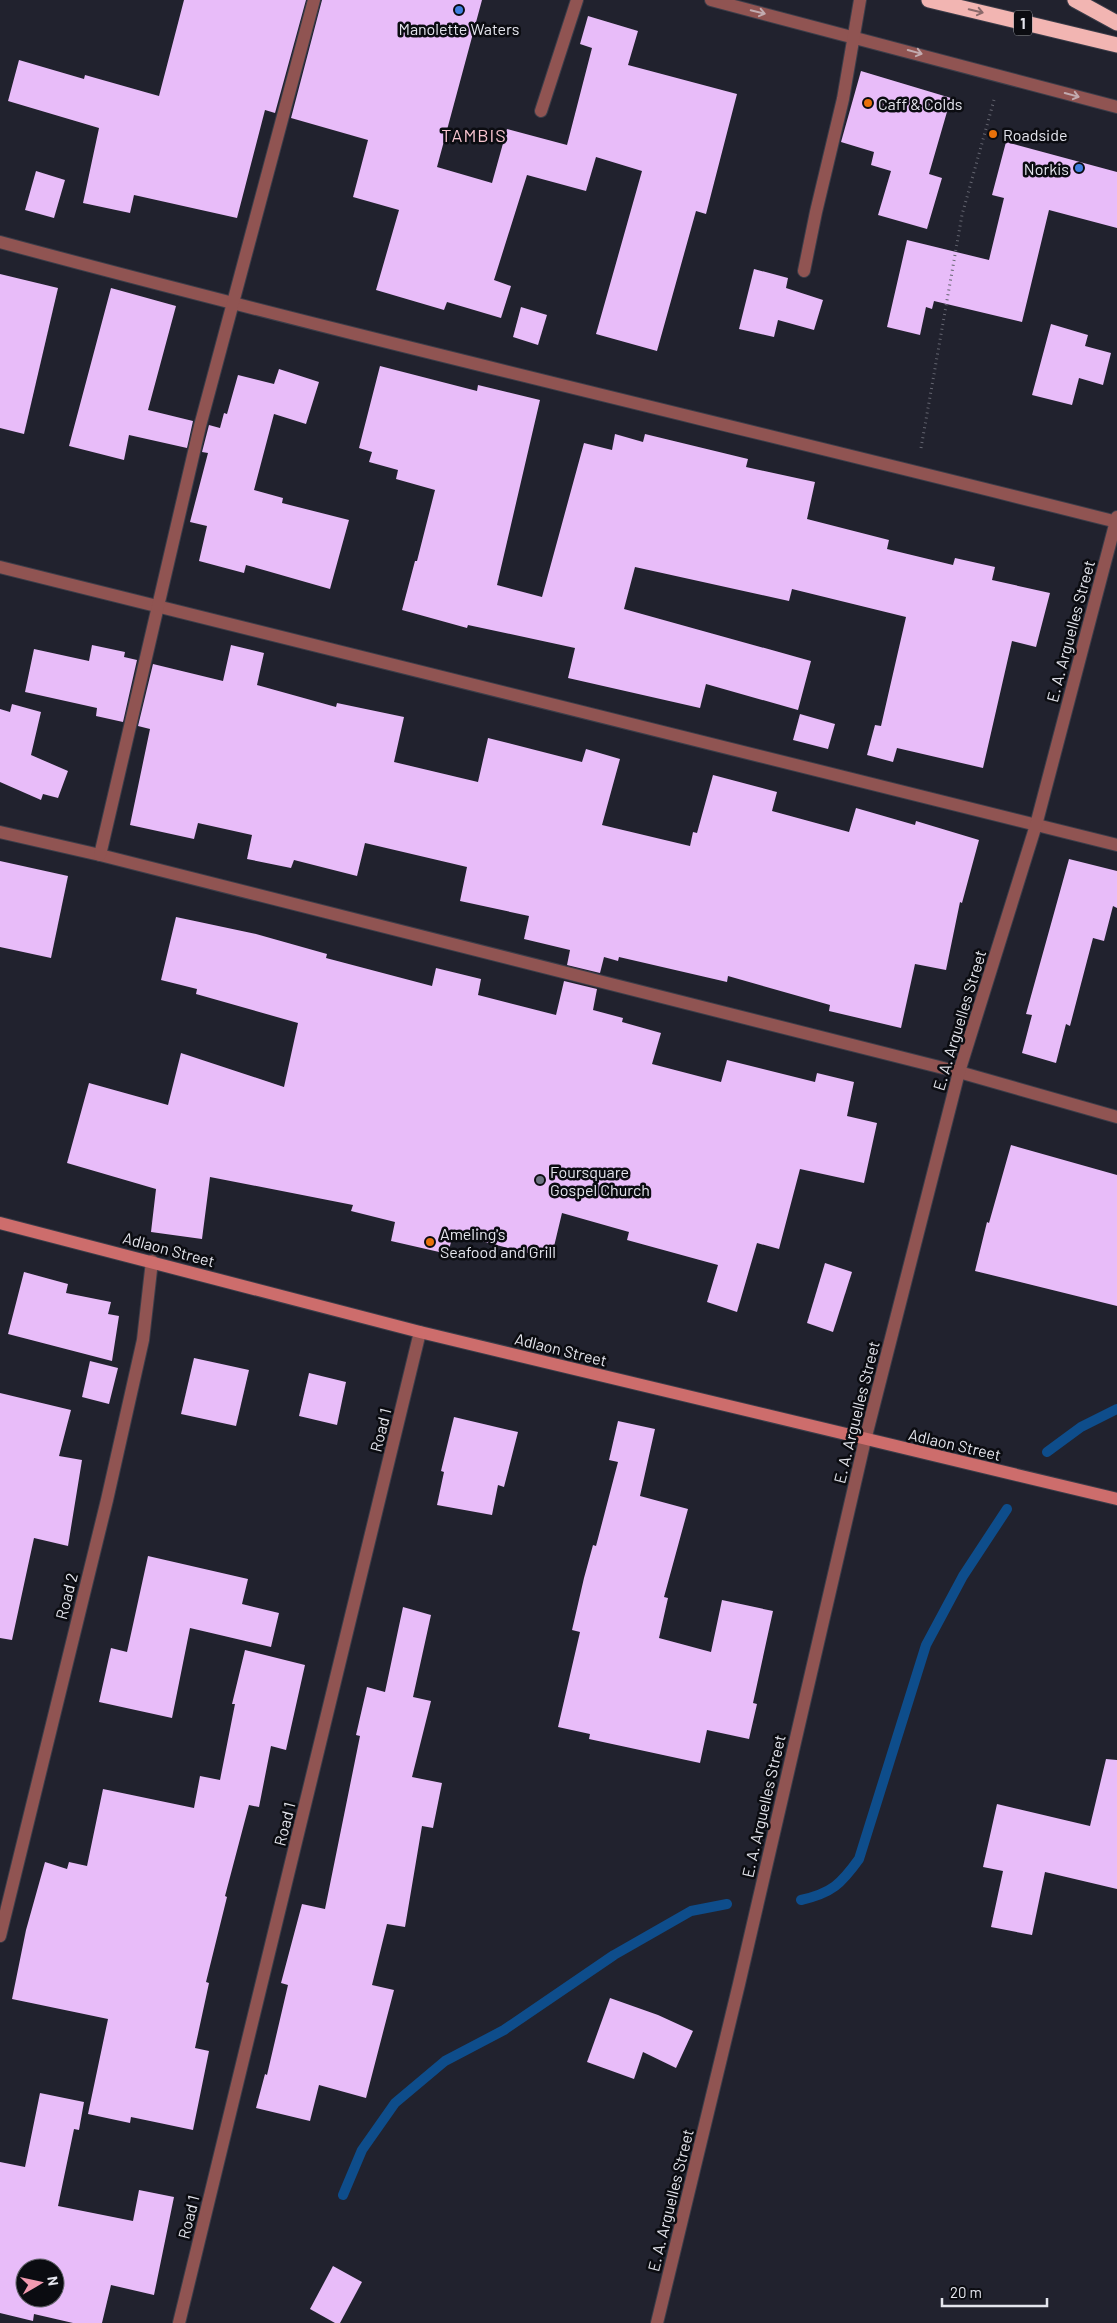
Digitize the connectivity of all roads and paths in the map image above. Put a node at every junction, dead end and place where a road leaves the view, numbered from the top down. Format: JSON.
{"nodes":[{"id":1,"x":314,"y":0,"type":"edge"},
{"id":2,"x":577,"y":0,"type":"edge"},
{"id":3,"x":711,"y":0,"type":"edge"},
{"id":4,"x":860,"y":0,"type":"edge"},
{"id":5,"x":929,"y":0,"type":"edge"},
{"id":6,"x":1075,"y":0,"type":"edge"},
{"id":7,"x":1117,"y":23,"type":"edge"},
{"id":8,"x":854,"y":36,"type":"junction"},
{"id":9,"x":1117,"y":45,"type":"edge"},
{"id":10,"x":1001,"y":75,"type":"junction"},
{"id":11,"x":1117,"y":107,"type":"edge"},
{"id":12,"x":541,"y":111,"type":"dead end"},
{"id":13,"x":0,"y":242,"type":"edge"},
{"id":14,"x":804,"y":271,"type":"dead end"},
{"id":15,"x":233,"y":305,"type":"junction"},
{"id":16,"x":917,"y":471,"type":"junction"},
{"id":17,"x":1117,"y":520,"type":"edge"},
{"id":18,"x":0,"y":568,"type":"edge"},
{"id":19,"x":159,"y":606,"type":"junction"},
{"id":20,"x":1036,"y":825,"type":"junction"},
{"id":21,"x":0,"y":832,"type":"edge"},
{"id":22,"x":1117,"y":846,"type":"edge"},
{"id":23,"x":100,"y":855,"type":"junction"},
{"id":24,"x":960,"y":1072,"type":"junction"},
{"id":25,"x":1117,"y":1117,"type":"edge"},
{"id":26,"x":0,"y":1223,"type":"edge"},
{"id":27,"x":152,"y":1261,"type":"junction"},
{"id":28,"x":420,"y":1332,"type":"junction"},
{"id":29,"x":865,"y":1440,"type":"junction"},
{"id":30,"x":1117,"y":1499,"type":"edge"},
{"id":31,"x":0,"y":1936,"type":"edge"},
{"id":32,"x":179,"y":2323,"type":"edge"},
{"id":33,"x":657,"y":2323,"type":"edge"}],
"edges":[{"from":1,"to":15,"type":"street"},
{"from":2,"to":12,"type":"street"},
{"from":3,"to":8,"type":"street","one_way":true},
{"from":4,"to":8,"type":"street"},
{"from":5,"to":9,"type":"highway","number":"1","one_way":true},
{"from":6,"to":7,"type":"highway"},
{"from":8,"to":10,"type":"street","one_way":true},
{"from":8,"to":14,"type":"street"},
{"from":10,"to":11,"type":"street","one_way":true},
{"from":10,"to":16,"type":"path"},
{"from":13,"to":15,"type":"street"},
{"from":15,"to":16,"type":"street"},
{"from":15,"to":19,"type":"street"},
{"from":16,"to":17,"type":"street"},
{"from":17,"to":20,"type":"street","name":"E. A. Arguelles Street"},
{"from":18,"to":19,"type":"street"},
{"from":19,"to":20,"type":"street"},
{"from":19,"to":23,"type":"street"},
{"from":20,"to":22,"type":"street"},
{"from":20,"to":24,"type":"street","name":"E. A. Arguelles Street"},
{"from":21,"to":23,"type":"street"},
{"from":23,"to":24,"type":"street"},
{"from":24,"to":25,"type":"street"},
{"from":24,"to":29,"type":"street","name":"E. A. Arguelles Street"},
{"from":26,"to":27,"type":"street","name":"Adlaon Street"},
{"from":27,"to":28,"type":"street","name":"Adlaon Street"},
{"from":27,"to":31,"type":"street","name":"Road 2"},
{"from":28,"to":29,"type":"street","name":"Adlaon Street"},
{"from":28,"to":32,"type":"street","name":"Road 1"},
{"from":29,"to":30,"type":"street","name":"Adlaon Street"},
{"from":29,"to":33,"type":"street","name":"E. A. Arguelles Street"}]}
